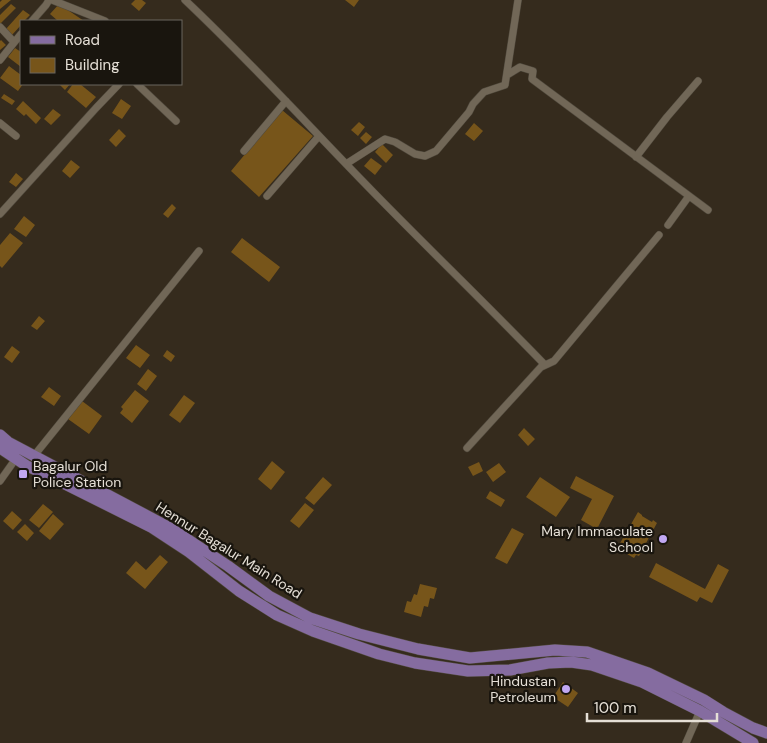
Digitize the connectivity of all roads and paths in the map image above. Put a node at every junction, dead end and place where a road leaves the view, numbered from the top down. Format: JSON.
{"nodes":[{"id":1,"x":50,"y":0,"type":"edge"},
{"id":2,"x":185,"y":0,"type":"edge"},
{"id":3,"x":518,"y":0,"type":"edge"},
{"id":4,"x":33,"y":20,"type":"edge"},
{"id":5,"x":101,"y":20,"type":"edge"},
{"id":6,"x":0,"y":27,"type":"edge"},
{"id":7,"x":20,"y":35,"type":"edge"},
{"id":8,"x":14,"y":42,"type":"junction"},
{"id":9,"x":0,"y":60,"type":"edge"},
{"id":10,"x":507,"y":75,"type":"junction"},
{"id":11,"x":698,"y":81,"type":"dead end"},
{"id":12,"x":118,"y":85,"type":"edge"},
{"id":13,"x":138,"y":85,"type":"edge"},
{"id":14,"x":286,"y":101,"type":"junction"},
{"id":15,"x":176,"y":121,"type":"dead end"},
{"id":16,"x":0,"y":123,"type":"edge"},
{"id":17,"x":16,"y":136,"type":"dead end"},
{"id":18,"x":319,"y":136,"type":"junction"},
{"id":19,"x":244,"y":151,"type":"dead end"},
{"id":20,"x":636,"y":157,"type":"junction"},
{"id":21,"x":346,"y":164,"type":"junction"},
{"id":22,"x":267,"y":196,"type":"dead end"},
{"id":23,"x":689,"y":196,"type":"junction"},
{"id":24,"x":708,"y":210,"type":"dead end"},
{"id":25,"x":0,"y":214,"type":"edge"},
{"id":26,"x":668,"y":225,"type":"dead end"},
{"id":27,"x":659,"y":236,"type":"dead end"},
{"id":28,"x":199,"y":251,"type":"dead end"},
{"id":29,"x":546,"y":365,"type":"junction"},
{"id":30,"x":0,"y":435,"type":"edge"},
{"id":31,"x":0,"y":448,"type":"edge"},
{"id":32,"x":467,"y":448,"type":"dead end"},
{"id":33,"x":19,"y":454,"type":"junction"},
{"id":34,"x":33,"y":456,"type":"junction"},
{"id":35,"x":27,"y":466,"type":"junction"},
{"id":36,"x":0,"y":481,"type":"edge"},
{"id":37,"x":700,"y":711,"type":"junction"},
{"id":38,"x":767,"y":733,"type":"edge"},
{"id":39,"x":686,"y":743,"type":"edge"},
{"id":40,"x":753,"y":743,"type":"edge"}],
"edges":[{"from":1,"to":4,"type":"street"},
{"from":1,"to":5,"type":"street"},
{"from":2,"to":14,"type":"street"},
{"from":3,"to":10,"type":"street"},
{"from":6,"to":8,"type":"street"},
{"from":7,"to":8,"type":"street"},
{"from":8,"to":9,"type":"street"},
{"from":10,"to":20,"type":"street"},
{"from":10,"to":21,"type":"street"},
{"from":11,"to":20,"type":"street"},
{"from":12,"to":25,"type":"street"},
{"from":13,"to":15,"type":"street"},
{"from":14,"to":18,"type":"street"},
{"from":14,"to":19,"type":"street"},
{"from":16,"to":17,"type":"street"},
{"from":18,"to":21,"type":"street"},
{"from":18,"to":22,"type":"street"},
{"from":20,"to":23,"type":"street"},
{"from":21,"to":29,"type":"street"},
{"from":23,"to":24,"type":"street"},
{"from":23,"to":26,"type":"street"},
{"from":27,"to":29,"type":"street"},
{"from":28,"to":34,"type":"street"},
{"from":29,"to":32,"type":"street"},
{"from":30,"to":33,"type":"main road","name":"Hennur Bagalur Main Road"},
{"from":31,"to":33,"type":"main road","name":"Hennur Bagalur Main Road"},
{"from":33,"to":34,"type":"main road","name":"Hennur Bagalur Main Road"},
{"from":33,"to":35,"type":"main road","name":"Hennur Bagalur Main Road"},
{"from":33,"to":36,"type":"street"},
{"from":34,"to":35,"type":"street"},
{"from":34,"to":38,"type":"main road","name":"Hennur Bagalur Main Road"},
{"from":35,"to":37,"type":"main road","name":"Hennur Bagalur Main Road"},
{"from":37,"to":39,"type":"street"},
{"from":37,"to":40,"type":"main road","name":"Hennur Bagalur Main Road"}]}
